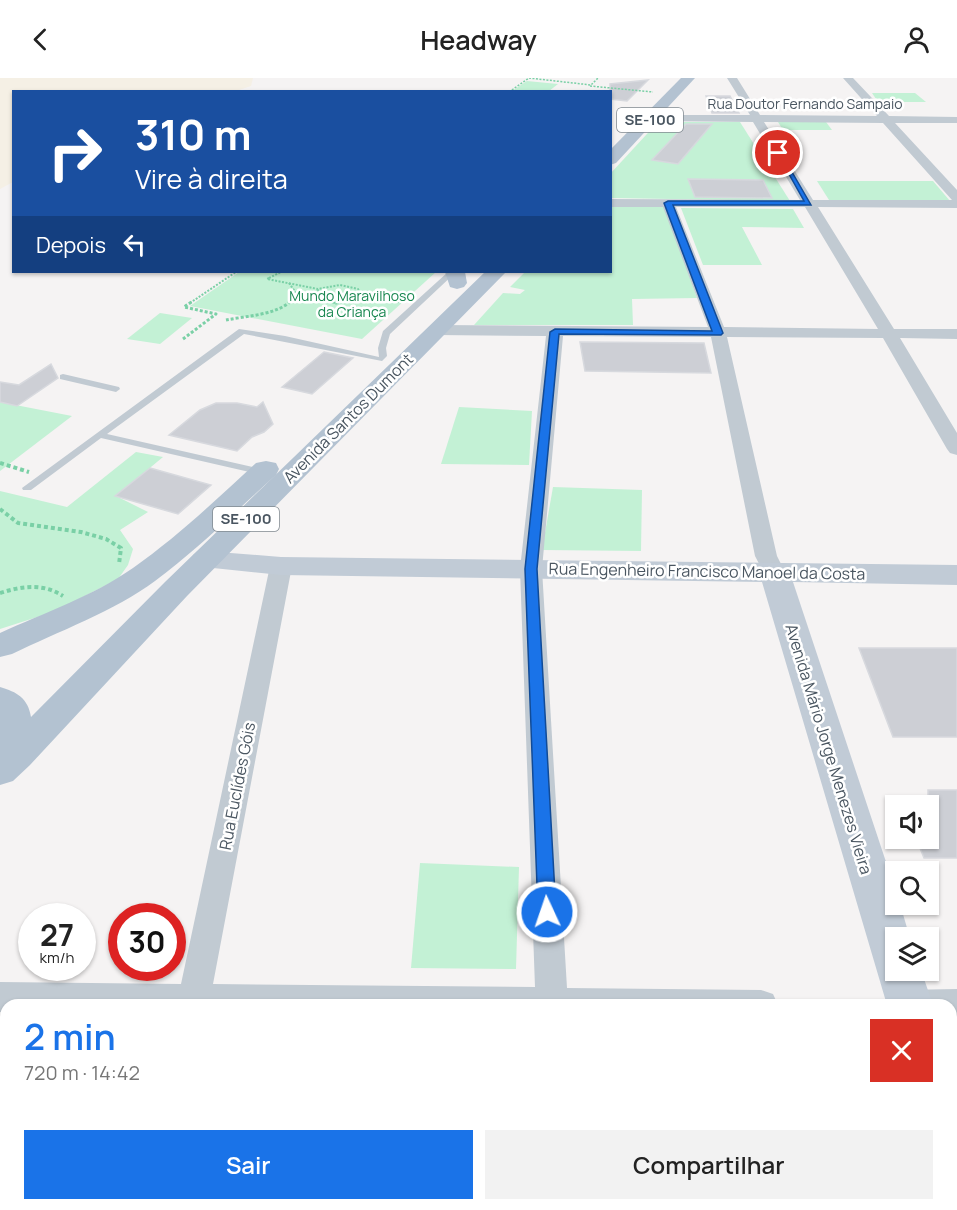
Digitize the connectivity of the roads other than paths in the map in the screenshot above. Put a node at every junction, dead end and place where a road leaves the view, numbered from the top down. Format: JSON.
{"nodes":[{"id":1,"x":670,"y":78,"type":"edge"},
{"id":2,"x":688,"y":78,"type":"edge"},
{"id":3,"x":732,"y":78,"type":"edge"},
{"id":4,"x":848,"y":78,"type":"edge"},
{"id":5,"x":652,"y":118,"type":"junction"},
{"id":6,"x":630,"y":119,"type":"dead end"},
{"id":7,"x":757,"y":119,"type":"junction"},
{"id":8,"x":885,"y":119,"type":"junction"},
{"id":9,"x":957,"y":120,"type":"edge"},
{"id":10,"x":612,"y":158,"type":"edge"},
{"id":11,"x":957,"y":198,"type":"edge"},
{"id":12,"x":612,"y":203,"type":"edge"},
{"id":13,"x":668,"y":203,"type":"junction"},
{"id":14,"x":809,"y":203,"type":"junction"},
{"id":15,"x":957,"y":204,"type":"edge"},
{"id":16,"x":495,"y":273,"type":"edge"},
{"id":17,"x":458,"y":274,"type":"edge"},
{"id":18,"x":437,"y":330,"type":"junction"},
{"id":19,"x":555,"y":332,"type":"junction"},
{"id":20,"x":718,"y":333,"type":"junction"},
{"id":21,"x":889,"y":333,"type":"junction"},
{"id":22,"x":957,"y":334,"type":"edge"},
{"id":23,"x":381,"y":358,"type":"junction"},
{"id":24,"x":63,"y":377,"type":"dead end"},
{"id":25,"x":116,"y":389,"type":"dead end"},
{"id":26,"x":100,"y":435,"type":"junction"},
{"id":27,"x":957,"y":449,"type":"edge"},
{"id":28,"x":263,"y":472,"type":"junction"},
{"id":29,"x":27,"y":488,"type":"dead end"},
{"id":30,"x":205,"y":560,"type":"junction"},
{"id":31,"x":281,"y":566,"type":"junction"},
{"id":32,"x":531,"y":569,"type":"junction"},
{"id":33,"x":774,"y":572,"type":"junction"},
{"id":34,"x":957,"y":575,"type":"edge"},
{"id":35,"x":0,"y":646,"type":"edge"},
{"id":36,"x":0,"y":699,"type":"edge"},
{"id":37,"x":8,"y":763,"type":"edge"},
{"id":38,"x":886,"y":927,"type":"edge"},
{"id":39,"x":905,"y":996,"type":"edge"},
{"id":40,"x":0,"y":997,"type":"edge"},
{"id":41,"x":77,"y":999,"type":"edge"},
{"id":42,"x":194,"y":999,"type":"edge"},
{"id":43,"x":552,"y":999,"type":"edge"},
{"id":44,"x":924,"y":999,"type":"edge"}],
"edges":[{"from":1,"to":6,"type":"main road","number":"SE-100"},
{"from":2,"to":5,"type":"main road","number":"SE-100"},
{"from":3,"to":7,"type":"street"},
{"from":4,"to":8,"type":"street"},
{"from":5,"to":7,"type":"street","name":"Rua Doutor Fernando Sampaio"},
{"from":5,"to":10,"type":"main road","number":"SE-100"},
{"from":7,"to":8,"type":"street","name":"Rua Doutor Fernando Sampaio"},
{"from":7,"to":14,"type":"street"},
{"from":8,"to":9,"type":"street","name":"Rua Doutor Fernando Sampaio"},
{"from":8,"to":11,"type":"street"},
{"from":12,"to":13,"type":"street"},
{"from":13,"to":14,"type":"street"},
{"from":13,"to":20,"type":"street"},
{"from":14,"to":15,"type":"street"},
{"from":14,"to":21,"type":"street"},
{"from":16,"to":18,"type":"main road","name":"Avenida Santos Dumont","number":"SE-100"},
{"from":17,"to":23,"type":"main road","name":"Avenida Santos Dumont","number":"SE-100"},
{"from":17,"to":23,"type":"lane"},
{"from":18,"to":19,"type":"street"},
{"from":18,"to":30,"type":"main road","name":"Avenida Santos Dumont","number":"SE-100"},
{"from":19,"to":20,"type":"street"},
{"from":19,"to":32,"type":"street"},
{"from":20,"to":21,"type":"street"},
{"from":20,"to":33,"type":"street"},
{"from":21,"to":22,"type":"street"},
{"from":21,"to":27,"type":"street"},
{"from":23,"to":26,"type":"lane"},
{"from":23,"to":28,"type":"main road","name":"Avenida Santos Dumont","number":"SE-100"},
{"from":24,"to":25,"type":"lane"},
{"from":26,"to":28,"type":"lane"},
{"from":26,"to":29,"type":"lane"},
{"from":28,"to":35,"type":"main road","name":"Avenida Santos Dumont","number":"SE-100"},
{"from":30,"to":31,"type":"street","name":"Rua Engenheiro Francisco Manoel da Costa"},
{"from":30,"to":37,"type":"main road","name":"Avenida Santos Dumont","number":"SE-100"},
{"from":31,"to":32,"type":"street","name":"Rua Engenheiro Francisco Manoel da Costa"},
{"from":31,"to":42,"type":"street","name":"Rua Euclídes Góis"},
{"from":32,"to":33,"type":"street","name":"Rua Engenheiro Francisco Manoel da Costa"},
{"from":32,"to":43,"type":"street"},
{"from":33,"to":34,"type":"street","name":"Rua Engenheiro Francisco Manoel da Costa"},
{"from":33,"to":38,"type":"street","name":"Avenida Mário Jorge Menezes Vieira"},
{"from":36,"to":37,"type":"main road"},
{"from":39,"to":44,"type":"street"},
{"from":40,"to":41,"type":"street"}]}
